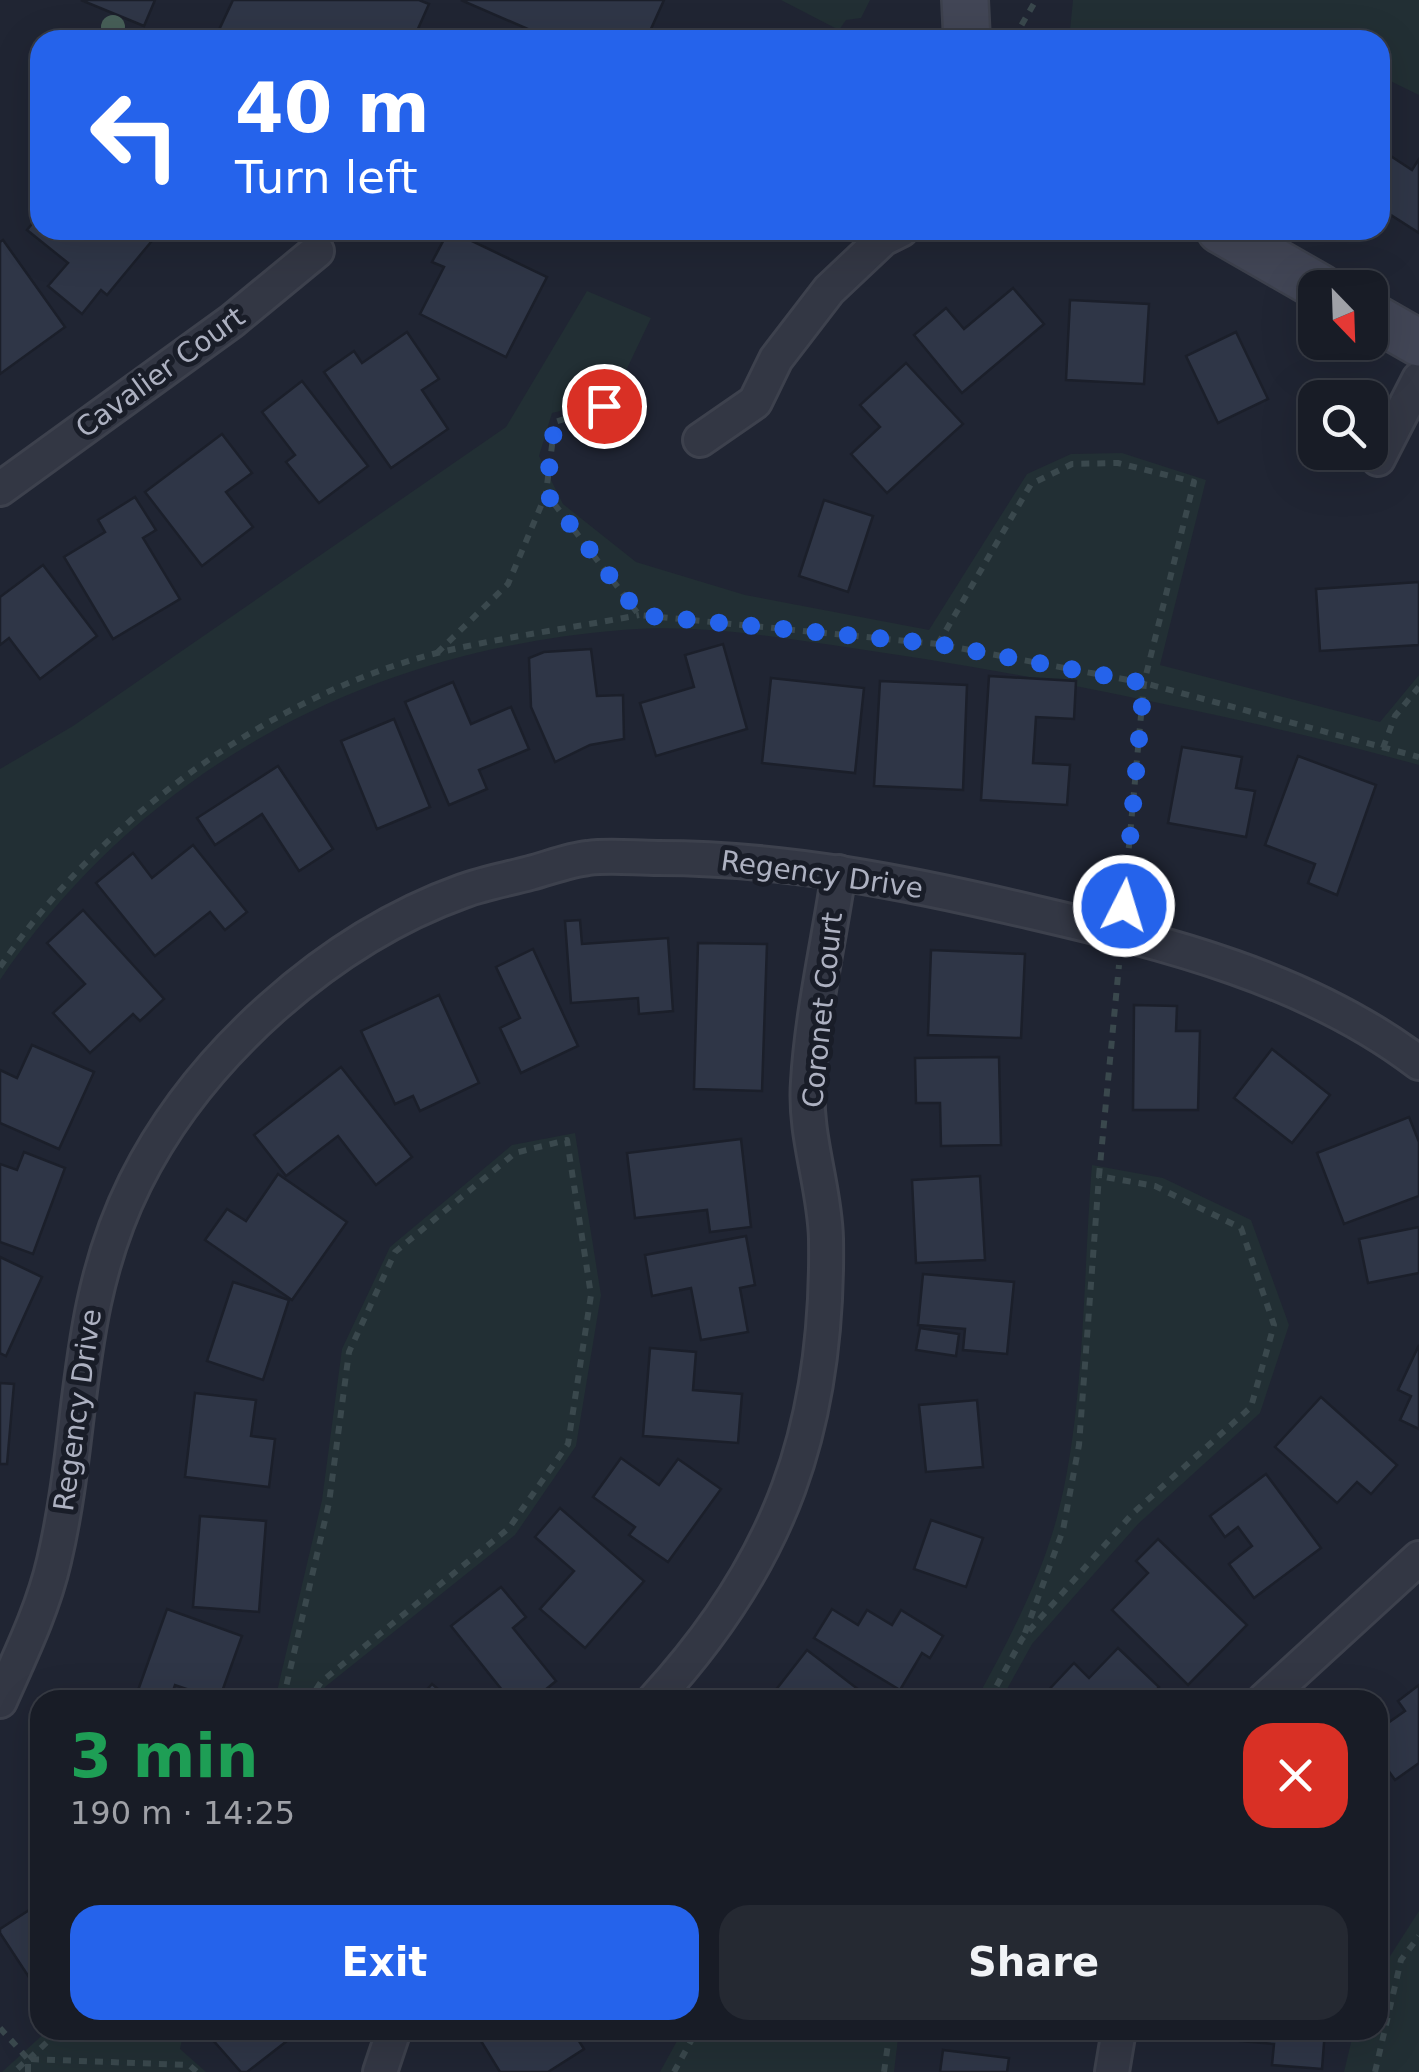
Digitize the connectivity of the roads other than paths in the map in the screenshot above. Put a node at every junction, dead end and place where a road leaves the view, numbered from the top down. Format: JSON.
{"nodes":[{"id":1,"x":965,"y":0,"type":"edge"},
{"id":2,"x":966,"y":30,"type":"edge"},
{"id":3,"x":881,"y":240,"type":"edge"},
{"id":4,"x":1237,"y":240,"type":"edge"},
{"id":5,"x":317,"y":251,"type":"dead end"},
{"id":6,"x":1298,"y":275,"type":"edge"},
{"id":7,"x":1388,"y":325,"type":"edge"},
{"id":8,"x":1419,"y":343,"type":"edge"},
{"id":9,"x":1419,"y":380,"type":"edge"},
{"id":10,"x":700,"y":440,"type":"dead end"},
{"id":11,"x":1388,"y":440,"type":"edge"},
{"id":12,"x":0,"y":489,"type":"edge"},
{"id":13,"x":838,"y":872,"type":"junction"},
{"id":14,"x":1419,"y":1063,"type":"edge"},
{"id":15,"x":1419,"y":1558,"type":"edge"},
{"id":16,"x":663,"y":1690,"type":"edge"},
{"id":17,"x":1275,"y":1690,"type":"edge"},
{"id":18,"x":0,"y":1700,"type":"edge"},
{"id":19,"x":391,"y":2040,"type":"edge"},
{"id":20,"x":1117,"y":2040,"type":"edge"},
{"id":21,"x":380,"y":2072,"type":"edge"},
{"id":22,"x":1112,"y":2072,"type":"edge"}],
"edges":[{"from":1,"to":2,"type":"street"},
{"from":3,"to":10,"type":"street"},
{"from":4,"to":6,"type":"street"},
{"from":5,"to":12,"type":"street","name":"Cavalier Court"},
{"from":7,"to":8,"type":"street"},
{"from":9,"to":11,"type":"street"},
{"from":13,"to":14,"type":"street","name":"Regency Drive"},
{"from":13,"to":16,"type":"street","name":"Coronet Court"},
{"from":13,"to":18,"type":"street","name":"Regency Drive"},
{"from":15,"to":17,"type":"street"},
{"from":19,"to":21,"type":"street"},
{"from":20,"to":22,"type":"street"}]}
